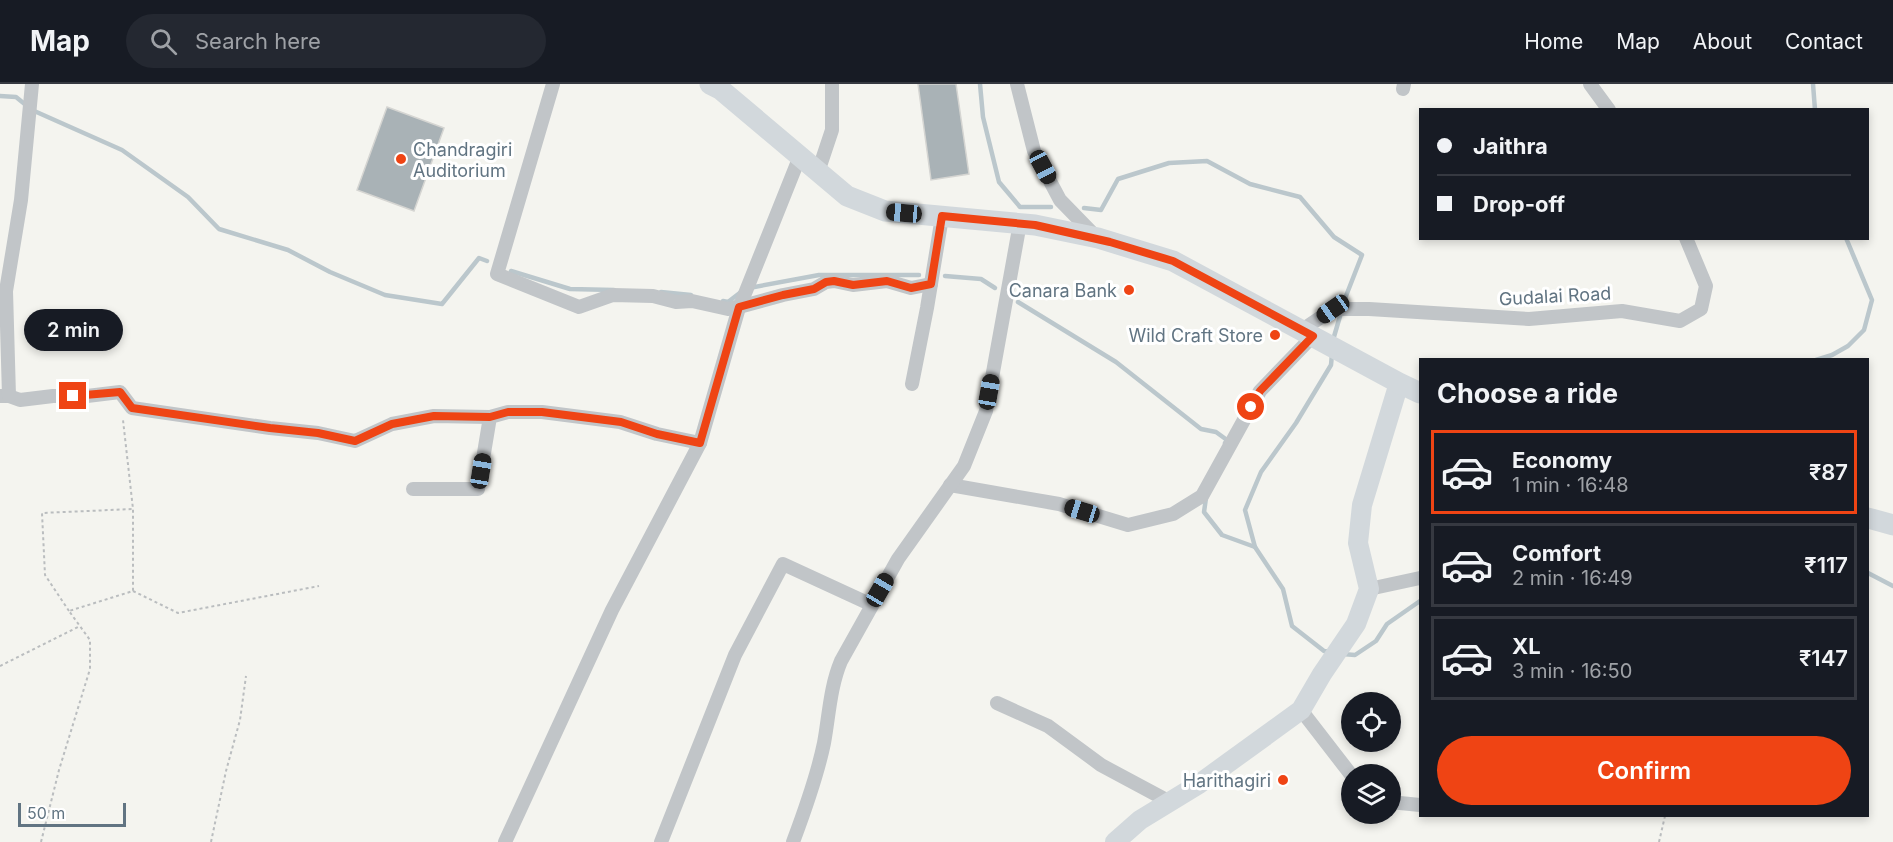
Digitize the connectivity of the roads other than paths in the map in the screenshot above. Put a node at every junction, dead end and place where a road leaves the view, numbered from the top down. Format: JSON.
{"nodes":[{"id":1,"x":32,"y":84,"type":"edge"},
{"id":2,"x":552,"y":84,"type":"edge"},
{"id":3,"x":710,"y":84,"type":"edge"},
{"id":4,"x":832,"y":84,"type":"edge"},
{"id":5,"x":1017,"y":84,"type":"edge"},
{"id":6,"x":1590,"y":84,"type":"edge"},
{"id":7,"x":1608,"y":108,"type":"edge"},
{"id":8,"x":800,"y":156,"type":"junction"},
{"id":9,"x":818,"y":172,"type":"junction"},
{"id":10,"x":942,"y":216,"type":"junction"},
{"id":11,"x":1020,"y":224,"type":"junction"},
{"id":12,"x":1098,"y":238,"type":"junction"},
{"id":13,"x":1687,"y":240,"type":"edge"},
{"id":14,"x":931,"y":284,"type":"junction"},
{"id":15,"x":740,"y":306,"type":"junction"},
{"id":16,"x":1320,"y":340,"type":"junction"},
{"id":17,"x":912,"y":384,"type":"dead end"},
{"id":18,"x":1399,"y":384,"type":"junction"},
{"id":19,"x":1419,"y":393,"type":"edge"},
{"id":20,"x":5,"y":396,"type":"edge"},
{"id":21,"x":490,"y":417,"type":"junction"},
{"id":22,"x":700,"y":443,"type":"junction"},
{"id":23,"x":950,"y":485,"type":"junction"},
{"id":24,"x":413,"y":489,"type":"dead end"},
{"id":25,"x":1869,"y":518,"type":"edge"},
{"id":26,"x":1891,"y":521,"type":"edge"},
{"id":27,"x":1419,"y":578,"type":"edge"},
{"id":28,"x":1369,"y":589,"type":"junction"},
{"id":29,"x":872,"y":605,"type":"junction"},
{"id":30,"x":997,"y":703,"type":"dead end"},
{"id":31,"x":1301,"y":710,"type":"junction"},
{"id":32,"x":1343,"y":764,"type":"edge"},
{"id":33,"x":1170,"y":802,"type":"junction"},
{"id":34,"x":1401,"y":803,"type":"edge"},
{"id":35,"x":1419,"y":805,"type":"edge"},
{"id":36,"x":505,"y":842,"type":"edge"},
{"id":37,"x":661,"y":842,"type":"edge"},
{"id":38,"x":793,"y":842,"type":"edge"},
{"id":39,"x":1115,"y":842,"type":"edge"}],
"edges":[{"from":1,"to":20,"type":"street"},
{"from":2,"to":15,"type":"street"},
{"from":3,"to":8,"type":"main road"},
{"from":4,"to":9,"type":"street"},
{"from":5,"to":12,"type":"street"},
{"from":6,"to":7,"type":"street"},
{"from":8,"to":9,"type":"main road"},
{"from":8,"to":15,"type":"street"},
{"from":9,"to":10,"type":"main road"},
{"from":10,"to":11,"type":"main road"},
{"from":10,"to":14,"type":"street"},
{"from":11,"to":12,"type":"main road"},
{"from":11,"to":23,"type":"street"},
{"from":12,"to":16,"type":"main road"},
{"from":13,"to":16,"type":"street","name":"Gudalai Road"},
{"from":14,"to":15,"type":"street"},
{"from":14,"to":17,"type":"street"},
{"from":15,"to":22,"type":"street"},
{"from":16,"to":18,"type":"main road"},
{"from":16,"to":23,"type":"street","name":"Gudalai Road"},
{"from":18,"to":19,"type":"main road"},
{"from":18,"to":28,"type":"street"},
{"from":20,"to":21,"type":"street"},
{"from":21,"to":22,"type":"street"},
{"from":21,"to":24,"type":"street"},
{"from":22,"to":36,"type":"street"},
{"from":23,"to":29,"type":"street"},
{"from":25,"to":26,"type":"main road"},
{"from":27,"to":28,"type":"street"},
{"from":28,"to":31,"type":"street"},
{"from":29,"to":37,"type":"street"},
{"from":29,"to":38,"type":"street"},
{"from":30,"to":33,"type":"street"},
{"from":31,"to":32,"type":"street"},
{"from":31,"to":33,"type":"street"},
{"from":33,"to":39,"type":"street"},
{"from":34,"to":35,"type":"street"}]}
